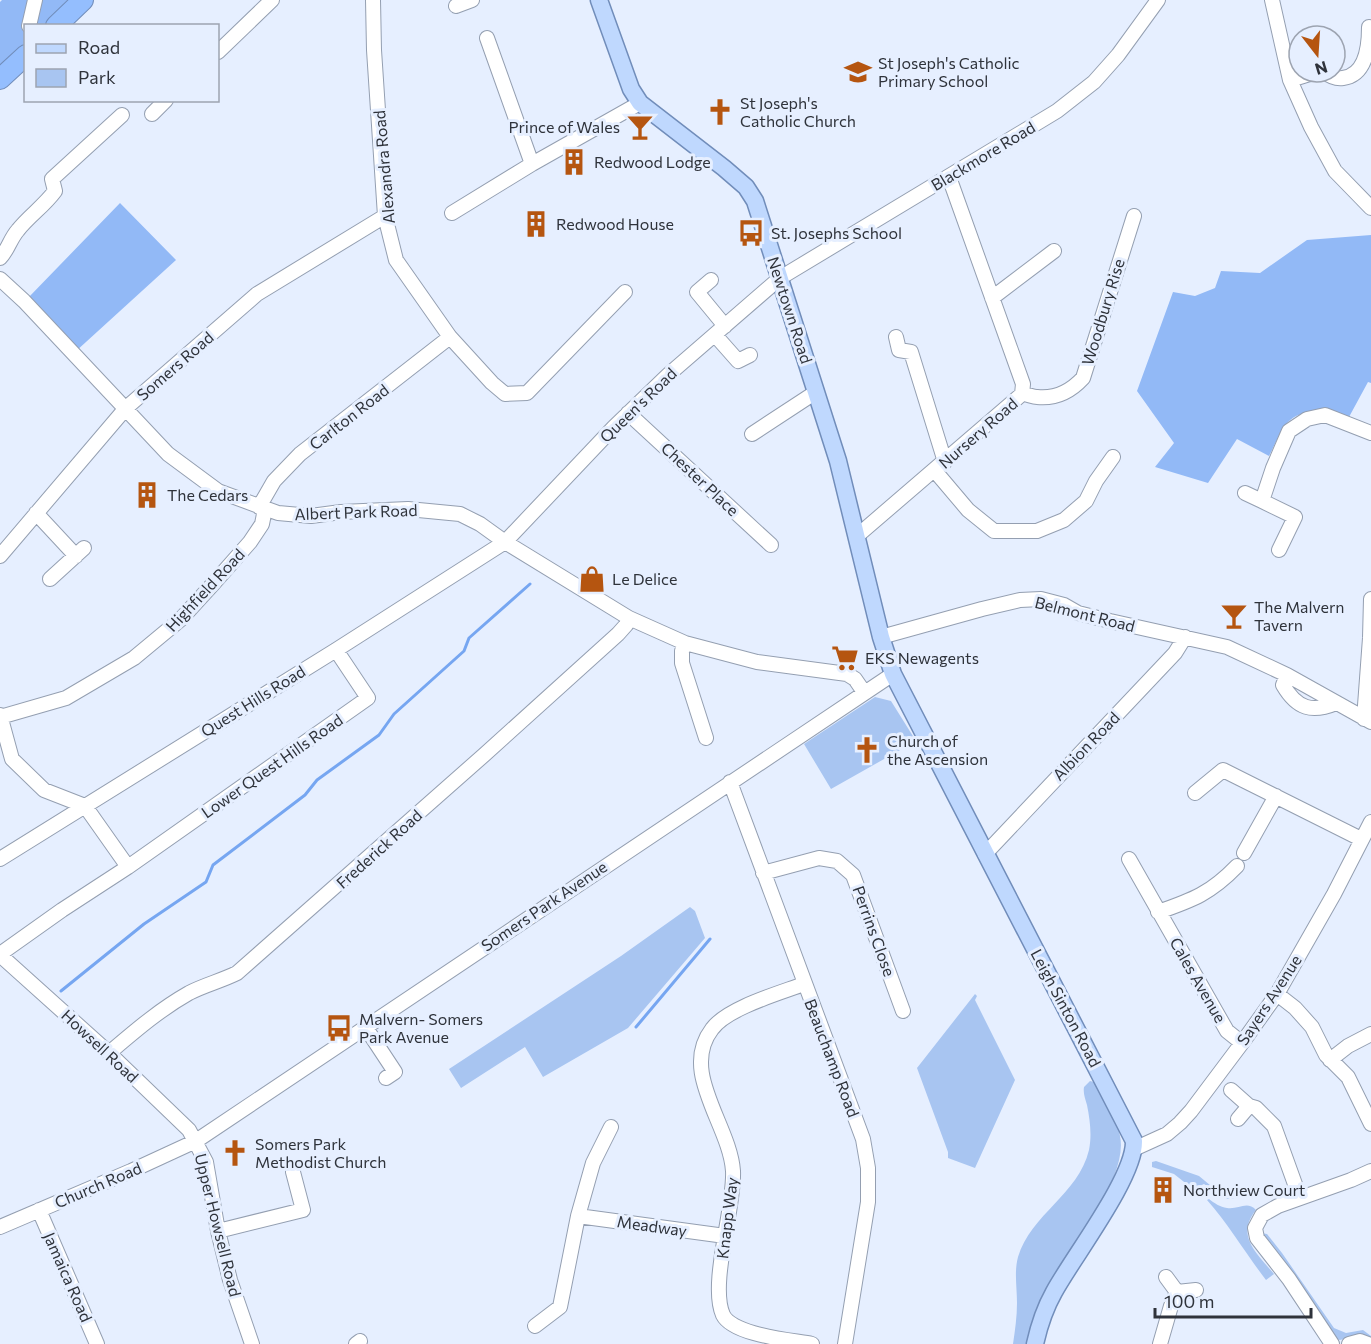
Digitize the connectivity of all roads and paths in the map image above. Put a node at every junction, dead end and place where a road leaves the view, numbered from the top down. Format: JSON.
{"nodes":[{"id":1,"x":35,"y":0,"type":"edge"},
{"id":2,"x":83,"y":0,"type":"edge"},
{"id":3,"x":272,"y":0,"type":"edge"},
{"id":4,"x":374,"y":0,"type":"edge"},
{"id":5,"x":472,"y":0,"type":"edge"},
{"id":6,"x":599,"y":0,"type":"edge"},
{"id":7,"x":1272,"y":0,"type":"edge"},
{"id":8,"x":1153,"y":1,"type":"edge"},
{"id":9,"x":456,"y":7,"type":"edge"},
{"id":10,"x":29,"y":24,"type":"edge"},
{"id":11,"x":58,"y":24,"type":"edge"},
{"id":12,"x":1369,"y":27,"type":"dead end"},
{"id":13,"x":487,"y":38,"type":"dead end"},
{"id":14,"x":219,"y":51,"type":"edge"},
{"id":15,"x":24,"y":52,"type":"edge"},
{"id":16,"x":1287,"y":67,"type":"edge"},
{"id":17,"x":1347,"y":77,"type":"edge"},
{"id":18,"x":0,"y":79,"type":"edge"},
{"id":19,"x":1292,"y":84,"type":"edge"},
{"id":20,"x":164,"y":102,"type":"edge"},
{"id":21,"x":640,"y":103,"type":"junction"},
{"id":22,"x":152,"y":114,"type":"dead end"},
{"id":23,"x":122,"y":115,"type":"dead end"},
{"id":24,"x":532,"y":164,"type":"junction"},
{"id":25,"x":949,"y":177,"type":"junction"},
{"id":26,"x":1371,"y":208,"type":"edge"},
{"id":27,"x":452,"y":213,"type":"dead end"},
{"id":28,"x":385,"y":216,"type":"junction"},
{"id":29,"x":1134,"y":216,"type":"dead end"},
{"id":30,"x":1054,"y":251,"type":"dead end"},
{"id":31,"x":0,"y":258,"type":"edge"},
{"id":32,"x":780,"y":278,"type":"junction"},
{"id":33,"x":0,"y":279,"type":"edge"},
{"id":34,"x":711,"y":280,"type":"dead end"},
{"id":35,"x":618,"y":294,"type":"dead end"},
{"id":36,"x":992,"y":298,"type":"junction"},
{"id":37,"x":720,"y":330,"type":"junction"},
{"id":38,"x":896,"y":337,"type":"dead end"},
{"id":39,"x":450,"y":338,"type":"junction"},
{"id":40,"x":739,"y":361,"type":"dead end"},
{"id":41,"x":816,"y":392,"type":"junction"},
{"id":42,"x":1022,"y":394,"type":"junction"},
{"id":43,"x":126,"y":408,"type":"junction"},
{"id":44,"x":628,"y":413,"type":"junction"},
{"id":45,"x":1371,"y":433,"type":"edge"},
{"id":46,"x":752,"y":434,"type":"dead end"},
{"id":47,"x":1113,"y":457,"type":"dead end"},
{"id":48,"x":940,"y":466,"type":"junction"},
{"id":49,"x":1245,"y":493,"type":"dead end"},
{"id":50,"x":1262,"y":501,"type":"junction"},
{"id":51,"x":262,"y":508,"type":"junction"},
{"id":52,"x":36,"y":513,"type":"junction"},
{"id":53,"x":857,"y":536,"type":"junction"},
{"id":54,"x":505,"y":542,"type":"junction"},
{"id":55,"x":771,"y":545,"type":"dead end"},
{"id":56,"x":1279,"y":550,"type":"dead end"},
{"id":57,"x":0,"y":556,"type":"edge"},
{"id":58,"x":50,"y":579,"type":"dead end"},
{"id":59,"x":1371,"y":599,"type":"edge"},
{"id":60,"x":629,"y":618,"type":"junction"},
{"id":61,"x":881,"y":637,"type":"junction"},
{"id":62,"x":1185,"y":638,"type":"junction"},
{"id":63,"x":685,"y":643,"type":"junction"},
{"id":64,"x":336,"y":650,"type":"junction"},
{"id":65,"x":893,"y":674,"type":"junction"},
{"id":66,"x":864,"y":692,"type":"junction"},
{"id":67,"x":0,"y":716,"type":"edge"},
{"id":68,"x":1368,"y":721,"type":"edge"},
{"id":69,"x":706,"y":738,"type":"dead end"},
{"id":70,"x":730,"y":782,"type":"junction"},
{"id":71,"x":1195,"y":793,"type":"dead end"},
{"id":72,"x":1276,"y":796,"type":"junction"},
{"id":73,"x":85,"y":806,"type":"junction"},
{"id":74,"x":1371,"y":822,"type":"edge"},
{"id":75,"x":1361,"y":839,"type":"junction"},
{"id":76,"x":1244,"y":853,"type":"dead end"},
{"id":77,"x":985,"y":854,"type":"junction"},
{"id":78,"x":0,"y":859,"type":"edge"},
{"id":79,"x":1129,"y":859,"type":"dead end"},
{"id":80,"x":1237,"y":866,"type":"dead end"},
{"id":81,"x":128,"y":867,"type":"junction"},
{"id":82,"x":763,"y":873,"type":"junction"},
{"id":83,"x":1158,"y":912,"type":"junction"},
{"id":84,"x":0,"y":955,"type":"edge"},
{"id":85,"x":804,"y":984,"type":"junction"},
{"id":86,"x":1277,"y":994,"type":"junction"},
{"id":87,"x":903,"y":1011,"type":"dead end"},
{"id":88,"x":366,"y":1028,"type":"junction"},
{"id":89,"x":1371,"y":1034,"type":"edge"},
{"id":90,"x":1242,"y":1043,"type":"junction"},
{"id":91,"x":109,"y":1053,"type":"junction"},
{"id":92,"x":1330,"y":1060,"type":"junction"},
{"id":93,"x":386,"y":1078,"type":"dead end"},
{"id":94,"x":1231,"y":1090,"type":"dead end"},
{"id":95,"x":1249,"y":1106,"type":"junction"},
{"id":96,"x":1238,"y":1119,"type":"dead end"},
{"id":97,"x":1371,"y":1124,"type":"edge"},
{"id":98,"x":611,"y":1127,"type":"dead end"},
{"id":99,"x":196,"y":1141,"type":"junction"},
{"id":100,"x":1134,"y":1149,"type":"junction"},
{"id":101,"x":1371,"y":1171,"type":"edge"},
{"id":102,"x":293,"y":1172,"type":"dead end"},
{"id":103,"x":1300,"y":1198,"type":"junction"},
{"id":104,"x":39,"y":1210,"type":"junction"},
{"id":105,"x":578,"y":1216,"type":"junction"},
{"id":106,"x":0,"y":1227,"type":"edge"},
{"id":107,"x":218,"y":1231,"type":"junction"},
{"id":108,"x":725,"y":1236,"type":"junction"},
{"id":109,"x":1166,"y":1277,"type":"dead end"},
{"id":110,"x":1196,"y":1290,"type":"dead end"},
{"id":111,"x":1177,"y":1292,"type":"junction"},
{"id":112,"x":535,"y":1326,"type":"dead end"},
{"id":113,"x":97,"y":1344,"type":"edge"},
{"id":114,"x":252,"y":1344,"type":"edge"},
{"id":115,"x":812,"y":1344,"type":"edge"},
{"id":116,"x":845,"y":1344,"type":"edge"},
{"id":117,"x":1035,"y":1344,"type":"edge"},
{"id":118,"x":1160,"y":1344,"type":"edge"},
{"id":119,"x":1332,"y":1344,"type":"edge"},
{"id":120,"x":1349,"y":1344,"type":"edge"},
{"id":121,"x":1368,"y":1344,"type":"edge"}],
"edges":[{"from":1,"to":10,"type":"street"},
{"from":2,"to":11,"type":"highway"},
{"from":3,"to":14,"type":"street"},
{"from":4,"to":28,"type":"street","name":"Alexandra Road"},
{"from":5,"to":9,"type":"street"},
{"from":6,"to":21,"type":"main road","name":"Newtown Road"},
{"from":7,"to":16,"type":"street"},
{"from":8,"to":25,"type":"street","name":"Blackmore Road"},
{"from":12,"to":17,"type":"street"},
{"from":13,"to":24,"type":"street"},
{"from":15,"to":18,"type":"highway"},
{"from":19,"to":26,"type":"street"},
{"from":20,"to":22,"type":"street"},
{"from":21,"to":24,"type":"street"},
{"from":21,"to":32,"type":"main road","name":"Newtown Road"},
{"from":23,"to":31,"type":"street"},
{"from":24,"to":27,"type":"street"},
{"from":25,"to":32,"type":"street","name":"Blackmore Road"},
{"from":25,"to":36,"type":"street","name":"Nursery Road"},
{"from":28,"to":39,"type":"street","name":"Alexandra Road"},
{"from":28,"to":43,"type":"street","name":"Somers Road"},
{"from":29,"to":42,"type":"street","name":"Woodbury Rise"},
{"from":30,"to":36,"type":"street"},
{"from":32,"to":37,"type":"street","name":"Queen's Road"},
{"from":32,"to":41,"type":"main road","name":"Newtown Road"},
{"from":33,"to":43,"type":"street","name":"Albert Park Road"},
{"from":34,"to":37,"type":"street"},
{"from":35,"to":39,"type":"street","name":"Alexandra Road"},
{"from":36,"to":42,"type":"street","name":"Nursery Road"},
{"from":37,"to":40,"type":"street"},
{"from":37,"to":44,"type":"street","name":"Queen's Road"},
{"from":38,"to":48,"type":"street"},
{"from":39,"to":51,"type":"street","name":"Carlton Road"},
{"from":41,"to":46,"type":"street"},
{"from":41,"to":53,"type":"main road","name":"Newtown Road"},
{"from":42,"to":48,"type":"street","name":"Nursery Road"},
{"from":43,"to":51,"type":"street","name":"Albert Park Road"},
{"from":43,"to":52,"type":"street","name":"Somers Road"},
{"from":44,"to":54,"type":"street","name":"Queen's Road"},
{"from":44,"to":55,"type":"street","name":"Chester Place"},
{"from":45,"to":50,"type":"street"},
{"from":47,"to":48,"type":"street"},
{"from":48,"to":53,"type":"street","name":"Nursery Road"},
{"from":49,"to":50,"type":"street"},
{"from":50,"to":56,"type":"street"},
{"from":51,"to":54,"type":"street","name":"Albert Park Road"},
{"from":51,"to":67,"type":"street","name":"Highfield Road"},
{"from":52,"to":57,"type":"street","name":"Somers Road"},
{"from":52,"to":58,"type":"street"},
{"from":53,"to":61,"type":"main road","name":"Newtown Road"},
{"from":54,"to":60,"type":"street","name":"Albert Park Road"},
{"from":54,"to":64,"type":"street","name":"Quest Hills Road"},
{"from":59,"to":68,"type":"street"},
{"from":60,"to":63,"type":"street","name":"Albert Park Road"},
{"from":60,"to":91,"type":"street","name":"Frederick Road"},
{"from":61,"to":62,"type":"street","name":"Belmont Road"},
{"from":61,"to":65,"type":"main road","name":"Newtown Road"},
{"from":62,"to":68,"type":"street","name":"Belmont Road"},
{"from":62,"to":77,"type":"street","name":"Albion Road"},
{"from":63,"to":66,"type":"street","name":"Albert Park Road"},
{"from":63,"to":69,"type":"street"},
{"from":64,"to":73,"type":"street","name":"Quest Hills Road"},
{"from":64,"to":81,"type":"street","name":"Lower Quest Hills Road"},
{"from":65,"to":66,"type":"street","name":"Somers Park Avenue"},
{"from":65,"to":77,"type":"main road","name":"Leigh Sinton Road"},
{"from":66,"to":70,"type":"street","name":"Somers Park Avenue"},
{"from":67,"to":73,"type":"street"},
{"from":70,"to":82,"type":"street","name":"Beauchamp Road"},
{"from":70,"to":88,"type":"street","name":"Somers Park Avenue"},
{"from":71,"to":72,"type":"street"},
{"from":72,"to":75,"type":"street"},
{"from":72,"to":76,"type":"street"},
{"from":73,"to":78,"type":"street","name":"Quest Hills Road"},
{"from":73,"to":81,"type":"street"},
{"from":74,"to":75,"type":"street","name":"Sayers Avenue"},
{"from":75,"to":86,"type":"street","name":"Sayers Avenue"},
{"from":77,"to":100,"type":"main road","name":"Leigh Sinton Road"},
{"from":79,"to":83,"type":"street","name":"Cales Avenue"},
{"from":80,"to":83,"type":"street"},
{"from":81,"to":84,"type":"street","name":"Lower Quest Hills Road"},
{"from":82,"to":85,"type":"street","name":"Beauchamp Road"},
{"from":82,"to":87,"type":"street","name":"Perrins Close"},
{"from":83,"to":90,"type":"street","name":"Cales Avenue"},
{"from":84,"to":91,"type":"street","name":"Howsell Road"},
{"from":85,"to":108,"type":"street","name":"Knapp Way"},
{"from":85,"to":116,"type":"street","name":"Beauchamp Road"},
{"from":86,"to":90,"type":"street","name":"Sayers Avenue"},
{"from":86,"to":92,"type":"street"},
{"from":88,"to":93,"type":"street"},
{"from":88,"to":99,"type":"street","name":"Somers Park Avenue"},
{"from":89,"to":92,"type":"street"},
{"from":90,"to":100,"type":"street","name":"Sayers Avenue"},
{"from":91,"to":99,"type":"street","name":"Howsell Road"},
{"from":92,"to":97,"type":"street"},
{"from":94,"to":95,"type":"street"},
{"from":95,"to":96,"type":"street"},
{"from":95,"to":103,"type":"street"},
{"from":98,"to":105,"type":"street"},
{"from":99,"to":104,"type":"street","name":"Church Road"},
{"from":99,"to":107,"type":"street","name":"Upper Howsell Road"},
{"from":100,"to":117,"type":"main road"},
{"from":101,"to":103,"type":"street"},
{"from":102,"to":107,"type":"street"},
{"from":103,"to":119,"type":"street"},
{"from":104,"to":106,"type":"street","name":"Church Road"},
{"from":104,"to":113,"type":"street","name":"Jamaica Road"},
{"from":105,"to":108,"type":"street","name":"Meadway"},
{"from":105,"to":112,"type":"street"},
{"from":107,"to":114,"type":"street","name":"Upper Howsell Road"},
{"from":108,"to":115,"type":"street","name":"Knapp Way"},
{"from":109,"to":111,"type":"street"},
{"from":110,"to":111,"type":"street"},
{"from":111,"to":118,"type":"street"},
{"from":120,"to":121,"type":"street"}]}
